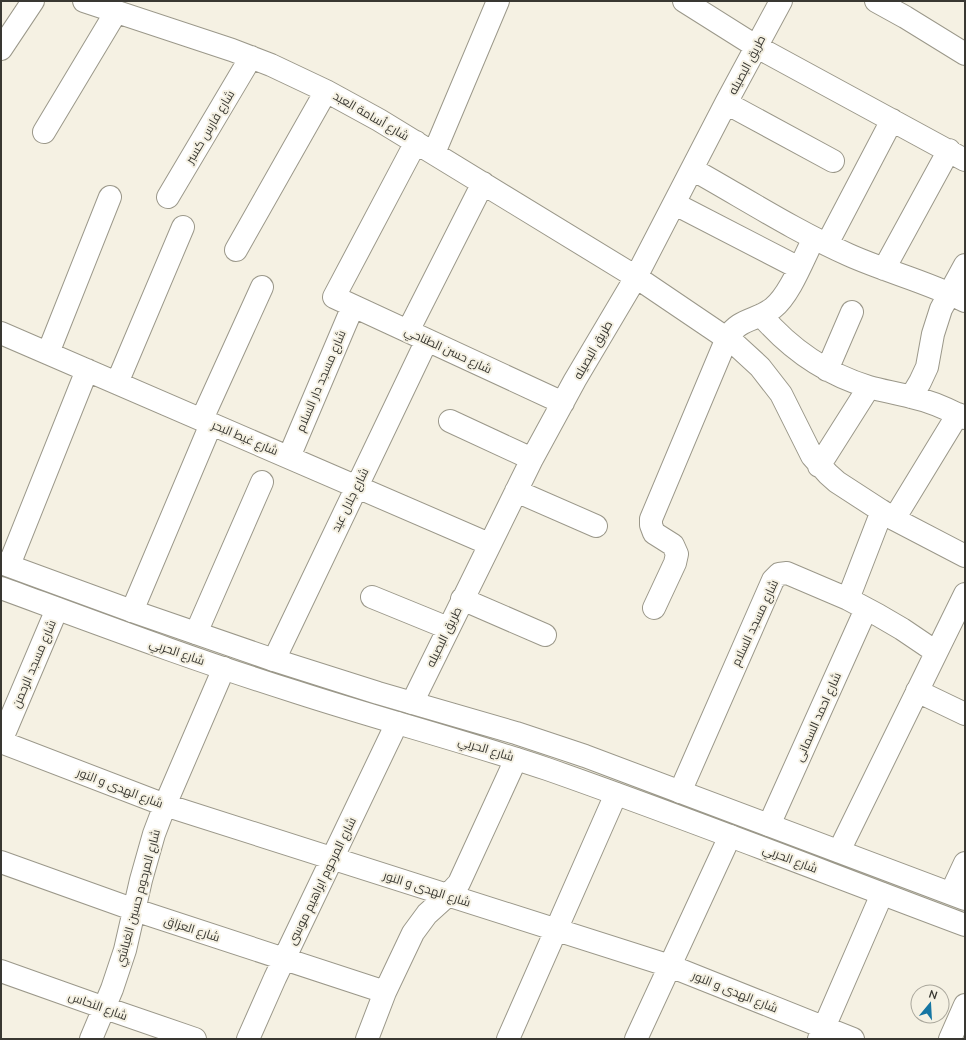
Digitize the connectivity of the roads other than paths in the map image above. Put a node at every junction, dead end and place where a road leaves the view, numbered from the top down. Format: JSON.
{"nodes":[{"id":1,"x":33,"y":1,"type":"edge"},
{"id":2,"x":84,"y":1,"type":"edge"},
{"id":3,"x":498,"y":1,"type":"edge"},
{"id":4,"x":684,"y":1,"type":"edge"},
{"id":5,"x":781,"y":1,"type":"edge"},
{"id":6,"x":876,"y":1,"type":"edge"},
{"id":7,"x":116,"y":12,"type":"junction"},
{"id":8,"x":757,"y":47,"type":"junction"},
{"id":9,"x":1,"y":49,"type":"edge"},
{"id":10,"x":965,"y":54,"type":"edge"},
{"id":11,"x":251,"y":57,"type":"junction"},
{"id":12,"x":326,"y":91,"type":"junction"},
{"id":13,"x":726,"y":103,"type":"junction"},
{"id":14,"x":892,"y":120,"type":"junction"},
{"id":15,"x":44,"y":132,"type":"dead end"},
{"id":16,"x":425,"y":148,"type":"junction"},
{"id":17,"x":960,"y":154,"type":"edge"},
{"id":18,"x":833,"y":161,"type":"dead end"},
{"id":19,"x":692,"y":169,"type":"junction"},
{"id":20,"x":483,"y":184,"type":"junction"},
{"id":21,"x":110,"y":197,"type":"dead end"},
{"id":22,"x":168,"y":197,"type":"dead end"},
{"id":23,"x":675,"y":204,"type":"junction"},
{"id":24,"x":183,"y":228,"type":"dead end"},
{"id":25,"x":820,"y":241,"type":"junction"},
{"id":26,"x":236,"y":250,"type":"dead end"},
{"id":27,"x":965,"y":265,"type":"edge"},
{"id":28,"x":799,"y":268,"type":"junction"},
{"id":29,"x":884,"y":269,"type":"junction"},
{"id":30,"x":636,"y":277,"type":"junction"},
{"id":31,"x":262,"y":287,"type":"dead end"},
{"id":32,"x":957,"y":297,"type":"edge"},
{"id":33,"x":344,"y":301,"type":"junction"},
{"id":34,"x":852,"y":312,"type":"dead end"},
{"id":35,"x":761,"y":315,"type":"junction"},
{"id":36,"x":1,"y":333,"type":"edge"},
{"id":37,"x":417,"y":336,"type":"junction"},
{"id":38,"x":727,"y":338,"type":"junction"},
{"id":39,"x":48,"y":353,"type":"junction"},
{"id":40,"x":87,"y":370,"type":"junction"},
{"id":41,"x":826,"y":370,"type":"junction"},
{"id":42,"x":117,"y":383,"type":"junction"},
{"id":43,"x":869,"y":387,"type":"junction"},
{"id":44,"x":911,"y":396,"type":"junction"},
{"id":45,"x":563,"y":403,"type":"junction"},
{"id":46,"x":961,"y":416,"type":"edge"},
{"id":47,"x":206,"y":421,"type":"junction"},
{"id":48,"x":450,"y":421,"type":"dead end"},
{"id":49,"x":289,"y":457,"type":"junction"},
{"id":50,"x":532,"y":459,"type":"junction"},
{"id":51,"x":819,"y":466,"type":"junction"},
{"id":52,"x":262,"y":482,"type":"dead end"},
{"id":53,"x":357,"y":486,"type":"junction"},
{"id":54,"x":516,"y":491,"type":"junction"},
{"id":55,"x":888,"y":515,"type":"junction"},
{"id":56,"x":596,"y":526,"type":"dead end"},
{"id":57,"x":490,"y":544,"type":"junction"},
{"id":58,"x":964,"y":552,"type":"edge"},
{"id":59,"x":5,"y":564,"type":"edge"},
{"id":60,"x":1,"y":588,"type":"edge"},
{"id":61,"x":965,"y":594,"type":"edge"},
{"id":62,"x":372,"y":596,"type":"dead end"},
{"id":63,"x":462,"y":599,"type":"junction"},
{"id":64,"x":109,"y":602,"type":"junction"},
{"id":65,"x":857,"y":604,"type":"junction"},
{"id":66,"x":654,"y":608,"type":"dead end"},
{"id":67,"x":57,"y":609,"type":"junction"},
{"id":68,"x":132,"y":611,"type":"junction"},
{"id":69,"x":100,"y":624,"type":"junction"},
{"id":70,"x":448,"y":628,"type":"junction"},
{"id":71,"x":196,"y":633,"type":"junction"},
{"id":72,"x":545,"y":635,"type":"dead end"},
{"id":73,"x":936,"y":652,"type":"junction"},
{"id":74,"x":274,"y":660,"type":"junction"},
{"id":75,"x":224,"y":668,"type":"junction"},
{"id":76,"x":917,"y":691,"type":"junction"},
{"id":77,"x":412,"y":703,"type":"junction"},
{"id":78,"x":965,"y":714,"type":"edge"},
{"id":79,"x":397,"y":723,"type":"junction"},
{"id":80,"x":1,"y":742,"type":"edge"},
{"id":81,"x":585,"y":756,"type":"junction"},
{"id":82,"x":516,"y":759,"type":"junction"},
{"id":83,"x":576,"y":780,"type":"junction"},
{"id":84,"x":680,"y":792,"type":"junction"},
{"id":85,"x":616,"y":794,"type":"junction"},
{"id":86,"x":165,"y":805,"type":"junction"},
{"id":87,"x":769,"y":825,"type":"junction"},
{"id":88,"x":730,"y":836,"type":"junction"},
{"id":89,"x":839,"y":851,"type":"junction"},
{"id":90,"x":333,"y":859,"type":"junction"},
{"id":91,"x":1,"y":862,"type":"edge"},
{"id":92,"x":965,"y":862,"type":"edge"},
{"id":93,"x":882,"y":894,"type":"junction"},
{"id":94,"x":448,"y":895,"type":"junction"},
{"id":95,"x":958,"y":896,"type":"edge"},
{"id":96,"x":134,"y":910,"type":"junction"},
{"id":97,"x":965,"y":925,"type":"edge"},
{"id":98,"x":556,"y":930,"type":"junction"},
{"id":99,"x":285,"y":959,"type":"junction"},
{"id":100,"x":670,"y":966,"type":"junction"},
{"id":101,"x":1,"y":971,"type":"edge"},
{"id":102,"x":385,"y":992,"type":"junction"},
{"id":103,"x":965,"y":1005,"type":"edge"},
{"id":104,"x":105,"y":1008,"type":"junction"},
{"id":105,"x":822,"y":1033,"type":"edge"},
{"id":106,"x":91,"y":1039,"type":"edge"},
{"id":107,"x":195,"y":1039,"type":"edge"},
{"id":108,"x":248,"y":1039,"type":"edge"},
{"id":109,"x":367,"y":1039,"type":"edge"},
{"id":110,"x":508,"y":1039,"type":"edge"},
{"id":111,"x":636,"y":1039,"type":"edge"},
{"id":112,"x":852,"y":1039,"type":"edge"},
{"id":113,"x":950,"y":1039,"type":"edge"}],
"edges":[{"from":1,"to":9,"type":"street"},
{"from":2,"to":7,"type":"street","name":"شارع أسامة العبد"},
{"from":3,"to":16,"type":"street","name":"شارع مسجد دار السلام"},
{"from":4,"to":8,"type":"street"},
{"from":5,"to":8,"type":"street","name":"طريق البصيله"},
{"from":6,"to":10,"type":"street"},
{"from":7,"to":11,"type":"street","name":"شارع أسامة العبد"},
{"from":7,"to":15,"type":"street"},
{"from":8,"to":13,"type":"street","name":"طريق البصيله"},
{"from":8,"to":14,"type":"street"},
{"from":11,"to":12,"type":"street","name":"شارع أسامة العبد"},
{"from":11,"to":22,"type":"street","name":"شارع فارس كسبر"},
{"from":12,"to":16,"type":"street","name":"شارع أسامة العبد"},
{"from":12,"to":26,"type":"street"},
{"from":13,"to":18,"type":"street"},
{"from":13,"to":19,"type":"street","name":"طريق البصيله"},
{"from":14,"to":17,"type":"street"},
{"from":14,"to":25,"type":"street"},
{"from":16,"to":20,"type":"street","name":"شارع أسامة العبد"},
{"from":16,"to":33,"type":"street","name":"شارع مسجد دار السلام"},
{"from":17,"to":29,"type":"street"},
{"from":19,"to":23,"type":"street","name":"طريق البصيله"},
{"from":19,"to":25,"type":"street"},
{"from":20,"to":30,"type":"street","name":"شارع أسامة العبد"},
{"from":20,"to":37,"type":"street","name":"شارع جلال عيد"},
{"from":21,"to":39,"type":"street"},
{"from":23,"to":28,"type":"street"},
{"from":23,"to":30,"type":"street","name":"طريق البصيله"},
{"from":24,"to":42,"type":"street"},
{"from":25,"to":28,"type":"street"},
{"from":25,"to":29,"type":"street"},
{"from":27,"to":32,"type":"street"},
{"from":28,"to":35,"type":"street"},
{"from":29,"to":32,"type":"street"},
{"from":30,"to":38,"type":"street","name":"شارع أسامة العبد"},
{"from":30,"to":45,"type":"street","name":"طريق البصيله"},
{"from":31,"to":47,"type":"street"},
{"from":32,"to":44,"type":"street"},
{"from":33,"to":37,"type":"street","name":"شارع حسن الطناحي"},
{"from":33,"to":49,"type":"street","name":"شارع مسجد دار السلام"},
{"from":34,"to":41,"type":"street"},
{"from":35,"to":38,"type":"street"},
{"from":35,"to":41,"type":"street"},
{"from":36,"to":39,"type":"street","name":"شارع غيط البحر"},
{"from":37,"to":45,"type":"street","name":"شارع حسن الطناحي"},
{"from":37,"to":53,"type":"street","name":"شارع جلال عيد"},
{"from":38,"to":51,"type":"street","name":"شارع أسامة العبد"},
{"from":38,"to":66,"type":"street"},
{"from":39,"to":40,"type":"street","name":"شارع غيط البحر"},
{"from":40,"to":42,"type":"street","name":"شارع غيط البحر"},
{"from":40,"to":59,"type":"street"},
{"from":41,"to":43,"type":"street"},
{"from":42,"to":47,"type":"street","name":"شارع غيط البحر"},
{"from":43,"to":44,"type":"street"},
{"from":43,"to":51,"type":"street"},
{"from":44,"to":46,"type":"street"},
{"from":45,"to":50,"type":"street","name":"طريق البصيله"},
{"from":46,"to":55,"type":"street","name":"شارع احمد السمانى"},
{"from":47,"to":49,"type":"street","name":"شارع غيط البحر"},
{"from":47,"to":68,"type":"street"},
{"from":48,"to":50,"type":"street"},
{"from":49,"to":53,"type":"street","name":"شارع غيط البحر"},
{"from":50,"to":54,"type":"street","name":"طريق البصيله"},
{"from":51,"to":55,"type":"street","name":"شارع أسامة العبد"},
{"from":52,"to":71,"type":"street"},
{"from":53,"to":57,"type":"street","name":"شارع غيط البحر"},
{"from":53,"to":74,"type":"street","name":"شارع جلال عيد"},
{"from":54,"to":56,"type":"street"},
{"from":54,"to":57,"type":"street","name":"طريق البصيله"},
{"from":55,"to":58,"type":"street","name":"شارع أسامة العبد"},
{"from":55,"to":65,"type":"street","name":"شارع احمد السمانى"},
{"from":57,"to":63,"type":"street","name":"طريق البصيله"},
{"from":59,"to":64,"type":"street","name":"شارع الحربي"},
{"from":60,"to":67,"type":"street","name":"شارع الحربي"},
{"from":61,"to":73,"type":"street"},
{"from":62,"to":70,"type":"street"},
{"from":63,"to":70,"type":"street","name":"طريق البصيله"},
{"from":63,"to":72,"type":"street"},
{"from":64,"to":68,"type":"street","name":"شارع الحربي"},
{"from":64,"to":69,"type":"street"},
{"from":65,"to":73,"type":"street","name":"شارع مسجد السلام"},
{"from":65,"to":84,"type":"street","name":"شارع مسجد السلام"},
{"from":65,"to":87,"type":"street","name":"شارع احمد السمانى"},
{"from":67,"to":69,"type":"street","name":"شارع الحربي"},
{"from":67,"to":80,"type":"street","name":"شارع مسجد الرحمن"},
{"from":68,"to":71,"type":"street","name":"شارع الحربي"},
{"from":69,"to":75,"type":"street","name":"شارع الحربي"},
{"from":70,"to":77,"type":"street","name":"طريق البصيله"},
{"from":71,"to":74,"type":"street","name":"شارع الحربي"},
{"from":73,"to":76,"type":"street"},
{"from":74,"to":77,"type":"street","name":"شارع الحربي"},
{"from":75,"to":79,"type":"street","name":"شارع الحربي"},
{"from":75,"to":86,"type":"street","name":"شارع المرحوم حسين الغباشي"},
{"from":76,"to":78,"type":"street"},
{"from":76,"to":89,"type":"street"},
{"from":77,"to":81,"type":"street","name":"شارع الحربي"},
{"from":79,"to":82,"type":"street","name":"شارع الحربي"},
{"from":79,"to":90,"type":"street","name":"شارع المرحوم ابراهيم موسى"},
{"from":80,"to":86,"type":"street","name":"شارع الهدى و النور"},
{"from":81,"to":83,"type":"street"},
{"from":81,"to":84,"type":"street","name":"شارع الحربي"},
{"from":82,"to":83,"type":"street","name":"شارع الحربي"},
{"from":82,"to":94,"type":"street"},
{"from":83,"to":85,"type":"street","name":"شارع الحربي"},
{"from":84,"to":87,"type":"street","name":"شارع الحربي"},
{"from":85,"to":88,"type":"street","name":"شارع الحربي"},
{"from":85,"to":98,"type":"street"},
{"from":86,"to":90,"type":"street","name":"شارع الهدى و النور"},
{"from":86,"to":96,"type":"street","name":"شارع المرحوم حسين الغباشي"},
{"from":87,"to":89,"type":"street","name":"شارع الحربي"},
{"from":88,"to":93,"type":"street","name":"شارع الحربي"},
{"from":88,"to":100,"type":"street"},
{"from":89,"to":95,"type":"street","name":"شارع الحربي"},
{"from":90,"to":94,"type":"street","name":"شارع الهدى و النور"},
{"from":90,"to":99,"type":"street","name":"شارع المرحوم ابراهيم موسى"},
{"from":91,"to":96,"type":"street","name":"شارع العزاق"},
{"from":92,"to":95,"type":"street"},
{"from":93,"to":97,"type":"street","name":"شارع الحربي"},
{"from":93,"to":105,"type":"street"},
{"from":94,"to":98,"type":"street","name":"شارع الهدى و النور"},
{"from":94,"to":102,"type":"street"},
{"from":96,"to":99,"type":"street","name":"شارع العزاق"},
{"from":96,"to":104,"type":"street","name":"شارع المرحوم حسين الغباشي"},
{"from":98,"to":100,"type":"street","name":"شارع الهدى و النور"},
{"from":98,"to":110,"type":"street"},
{"from":99,"to":102,"type":"street","name":"شارع العزاق"},
{"from":99,"to":108,"type":"street","name":"شارع المرحوم ابراهيم موسى"},
{"from":100,"to":105,"type":"street","name":"شارع الهدى و النور"},
{"from":100,"to":111,"type":"street"},
{"from":101,"to":104,"type":"street","name":"شارع النحاس"},
{"from":102,"to":109,"type":"street"},
{"from":103,"to":113,"type":"street"},
{"from":104,"to":106,"type":"street","name":"شارع المرحوم حسين الغباشي"},
{"from":104,"to":107,"type":"street","name":"شارع النحاس"},
{"from":105,"to":112,"type":"street","name":"شارع الهدى و النور"}]}
